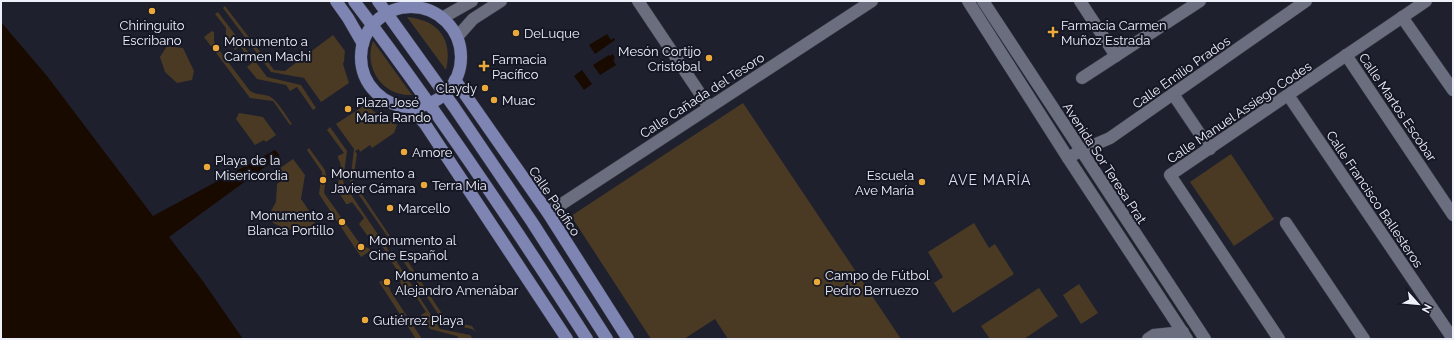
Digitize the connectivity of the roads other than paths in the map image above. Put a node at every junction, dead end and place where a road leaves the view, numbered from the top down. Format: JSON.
{"nodes":[{"id":1,"x":336,"y":1,"type":"edge"},
{"id":2,"x":354,"y":1,"type":"edge"},
{"id":3,"x":378,"y":1,"type":"edge"},
{"id":4,"x":472,"y":1,"type":"edge"},
{"id":5,"x":501,"y":1,"type":"edge"},
{"id":6,"x":638,"y":1,"type":"edge"},
{"id":7,"x":872,"y":1,"type":"edge"},
{"id":8,"x":968,"y":1,"type":"edge"},
{"id":9,"x":983,"y":1,"type":"edge"},
{"id":10,"x":1080,"y":1,"type":"edge"},
{"id":11,"x":1200,"y":1,"type":"edge"},
{"id":12,"x":1306,"y":1,"type":"edge"},
{"id":13,"x":1426,"y":1,"type":"edge"},
{"id":14,"x":404,"y":4,"type":"edge"},
{"id":15,"x":387,"y":13,"type":"junction"},
{"id":16,"x":1402,"y":17,"type":"junction"},
{"id":17,"x":442,"y":18,"type":"junction"},
{"id":18,"x":372,"y":25,"type":"junction"},
{"id":19,"x":456,"y":37,"type":"junction"},
{"id":20,"x":363,"y":44,"type":"junction"},
{"id":21,"x":1116,"y":56,"type":"junction"},
{"id":22,"x":1346,"y":56,"type":"junction"},
{"id":23,"x":1082,"y":78,"type":"dead end"},
{"id":24,"x":455,"y":80,"type":"junction"},
{"id":25,"x":1453,"y":90,"type":"edge"},
{"id":26,"x":445,"y":93,"type":"junction"},
{"id":27,"x":1173,"y":94,"type":"junction"},
{"id":28,"x":1288,"y":95,"type":"junction"},
{"id":29,"x":430,"y":104,"type":"junction"},
{"id":30,"x":411,"y":107,"type":"junction"},
{"id":31,"x":709,"y":108,"type":"junction"},
{"id":32,"x":1210,"y":149,"type":"junction"},
{"id":33,"x":1080,"y":151,"type":"junction"},
{"id":34,"x":1068,"y":158,"type":"junction"},
{"id":35,"x":548,"y":213,"type":"junction"},
{"id":36,"x":1453,"y":215,"type":"edge"},
{"id":37,"x":1286,"y":223,"type":"dead end"},
{"id":38,"x":1185,"y":336,"type":"edge"},
{"id":39,"x":1449,"y":336,"type":"edge"},
{"id":40,"x":567,"y":339,"type":"edge"},
{"id":41,"x":587,"y":339,"type":"edge"},
{"id":42,"x":607,"y":339,"type":"edge"},
{"id":43,"x":628,"y":339,"type":"edge"},
{"id":44,"x":1148,"y":339,"type":"edge"},
{"id":45,"x":1205,"y":339,"type":"edge"},
{"id":46,"x":1279,"y":339,"type":"edge"},
{"id":47,"x":1364,"y":339,"type":"edge"}],
"edges":[{"from":1,"to":20,"type":"main road"},
{"from":2,"to":18,"type":"main road"},
{"from":3,"to":15,"type":"main road"},
{"from":4,"to":17,"type":"street"},
{"from":5,"to":19,"type":"street"},
{"from":6,"to":31,"type":"street"},
{"from":7,"to":31,"type":"street","name":"Calle Cañada del Tesoro"},
{"from":8,"to":34,"type":"street"},
{"from":9,"to":33,"type":"street","name":"Avenida Sor Teresa Prat"},
{"from":10,"to":21,"type":"street"},
{"from":11,"to":21,"type":"street"},
{"from":12,"to":27,"type":"street","name":"Calle Emilio Prados"},
{"from":13,"to":16,"type":"street","name":"Calle Manuel Assiego Codes"},
{"from":14,"to":15,"type":"main road"},
{"from":14,"to":17,"type":"main road"},
{"from":15,"to":18,"type":"main road"},
{"from":15,"to":26,"type":"main road"},
{"from":16,"to":22,"type":"street","name":"Calle Manuel Assiego Codes"},
{"from":16,"to":25,"type":"street"},
{"from":17,"to":19,"type":"main road"},
{"from":18,"to":20,"type":"main road"},
{"from":18,"to":29,"type":"main road"},
{"from":19,"to":24,"type":"main road"},
{"from":20,"to":30,"type":"main road"},
{"from":21,"to":23,"type":"street"},
{"from":22,"to":28,"type":"street","name":"Calle Manuel Assiego Codes"},
{"from":22,"to":36,"type":"street","name":"Calle Martos Escobar"},
{"from":24,"to":26,"type":"main road"},
{"from":24,"to":35,"type":"main road","name":"Calle Pacífico"},
{"from":26,"to":29,"type":"main road"},
{"from":26,"to":42,"type":"main road"},
{"from":27,"to":32,"type":"street"},
{"from":27,"to":33,"type":"street","name":"Calle Emilio Prados"},
{"from":28,"to":32,"type":"street","name":"Calle Manuel Assiego Codes"},
{"from":28,"to":39,"type":"street","name":"Calle Francisco Ballesteros"},
{"from":29,"to":30,"type":"main road"},
{"from":29,"to":41,"type":"main road"},
{"from":30,"to":40,"type":"main road"},
{"from":31,"to":35,"type":"street","name":"Calle Cañada del Tesoro"},
{"from":32,"to":46,"type":"street","name":"Calle Manuel Assiego Codes"},
{"from":33,"to":34,"type":"street","name":"Calle Emilio Prados"},
{"from":33,"to":45,"type":"street","name":"Avenida Sor Teresa Prat"},
{"from":34,"to":38,"type":"street"},
{"from":35,"to":43,"type":"main road","name":"Calle Pacífico"},
{"from":37,"to":47,"type":"street"},
{"from":38,"to":44,"type":"street"}]}
